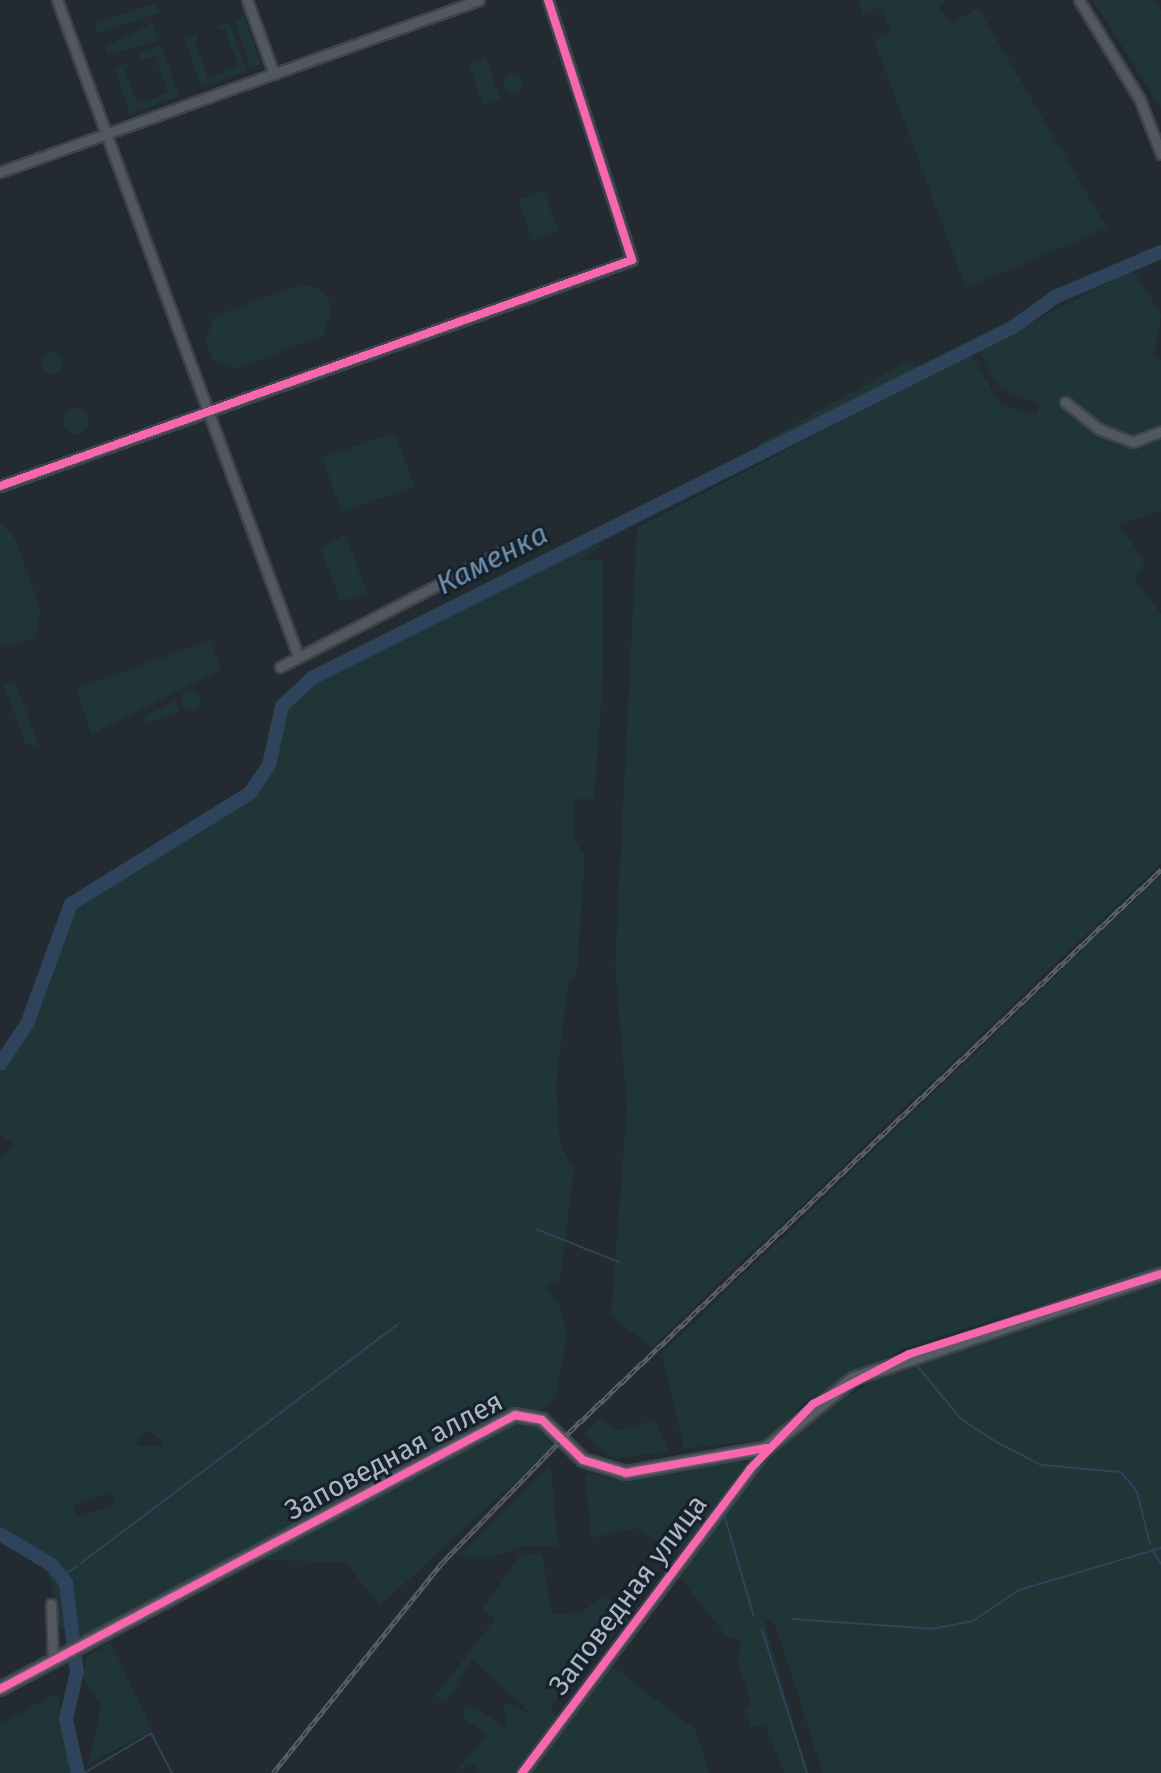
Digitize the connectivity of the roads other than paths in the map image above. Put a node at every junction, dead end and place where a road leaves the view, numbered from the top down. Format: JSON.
{"nodes":[{"id":1,"x":57,"y":0,"type":"edge"},
{"id":2,"x":247,"y":0,"type":"edge"},
{"id":3,"x":479,"y":0,"type":"edge"},
{"id":4,"x":548,"y":0,"type":"edge"},
{"id":5,"x":1079,"y":0,"type":"edge"},
{"id":6,"x":274,"y":74,"type":"junction"},
{"id":7,"x":106,"y":134,"type":"junction"},
{"id":8,"x":1161,"y":154,"type":"edge"},
{"id":9,"x":0,"y":172,"type":"edge"},
{"id":10,"x":1065,"y":402,"type":"dead end"},
{"id":11,"x":207,"y":411,"type":"junction"},
{"id":12,"x":1161,"y":431,"type":"edge"},
{"id":13,"x":0,"y":486,"type":"edge"},
{"id":14,"x":520,"y":542,"type":"dead end"},
{"id":15,"x":297,"y":653,"type":"junction"},
{"id":16,"x":280,"y":667,"type":"dead end"},
{"id":17,"x":1161,"y":1274,"type":"edge"},
{"id":18,"x":767,"y":1448,"type":"junction"},
{"id":19,"x":51,"y":1604,"type":"dead end"},
{"id":20,"x":58,"y":1660,"type":"junction"},
{"id":21,"x":0,"y":1689,"type":"edge"},
{"id":22,"x":522,"y":1773,"type":"edge"}],
"edges":[{"from":1,"to":7,"type":"street"},
{"from":2,"to":6,"type":"street"},
{"from":3,"to":6,"type":"street"},
{"from":4,"to":11,"type":"street"},
{"from":5,"to":8,"type":"street"},
{"from":6,"to":7,"type":"street"},
{"from":7,"to":9,"type":"street"},
{"from":7,"to":11,"type":"street"},
{"from":10,"to":12,"type":"street"},
{"from":11,"to":13,"type":"street"},
{"from":11,"to":15,"type":"street"},
{"from":14,"to":15,"type":"street"},
{"from":15,"to":16,"type":"street"},
{"from":17,"to":18,"type":"street","name":"Заповедная улица"},
{"from":18,"to":20,"type":"street","name":"Заповедная аллея"},
{"from":18,"to":22,"type":"street","name":"Заповедная улица"},
{"from":19,"to":20,"type":"street"},
{"from":20,"to":21,"type":"street"}]}
